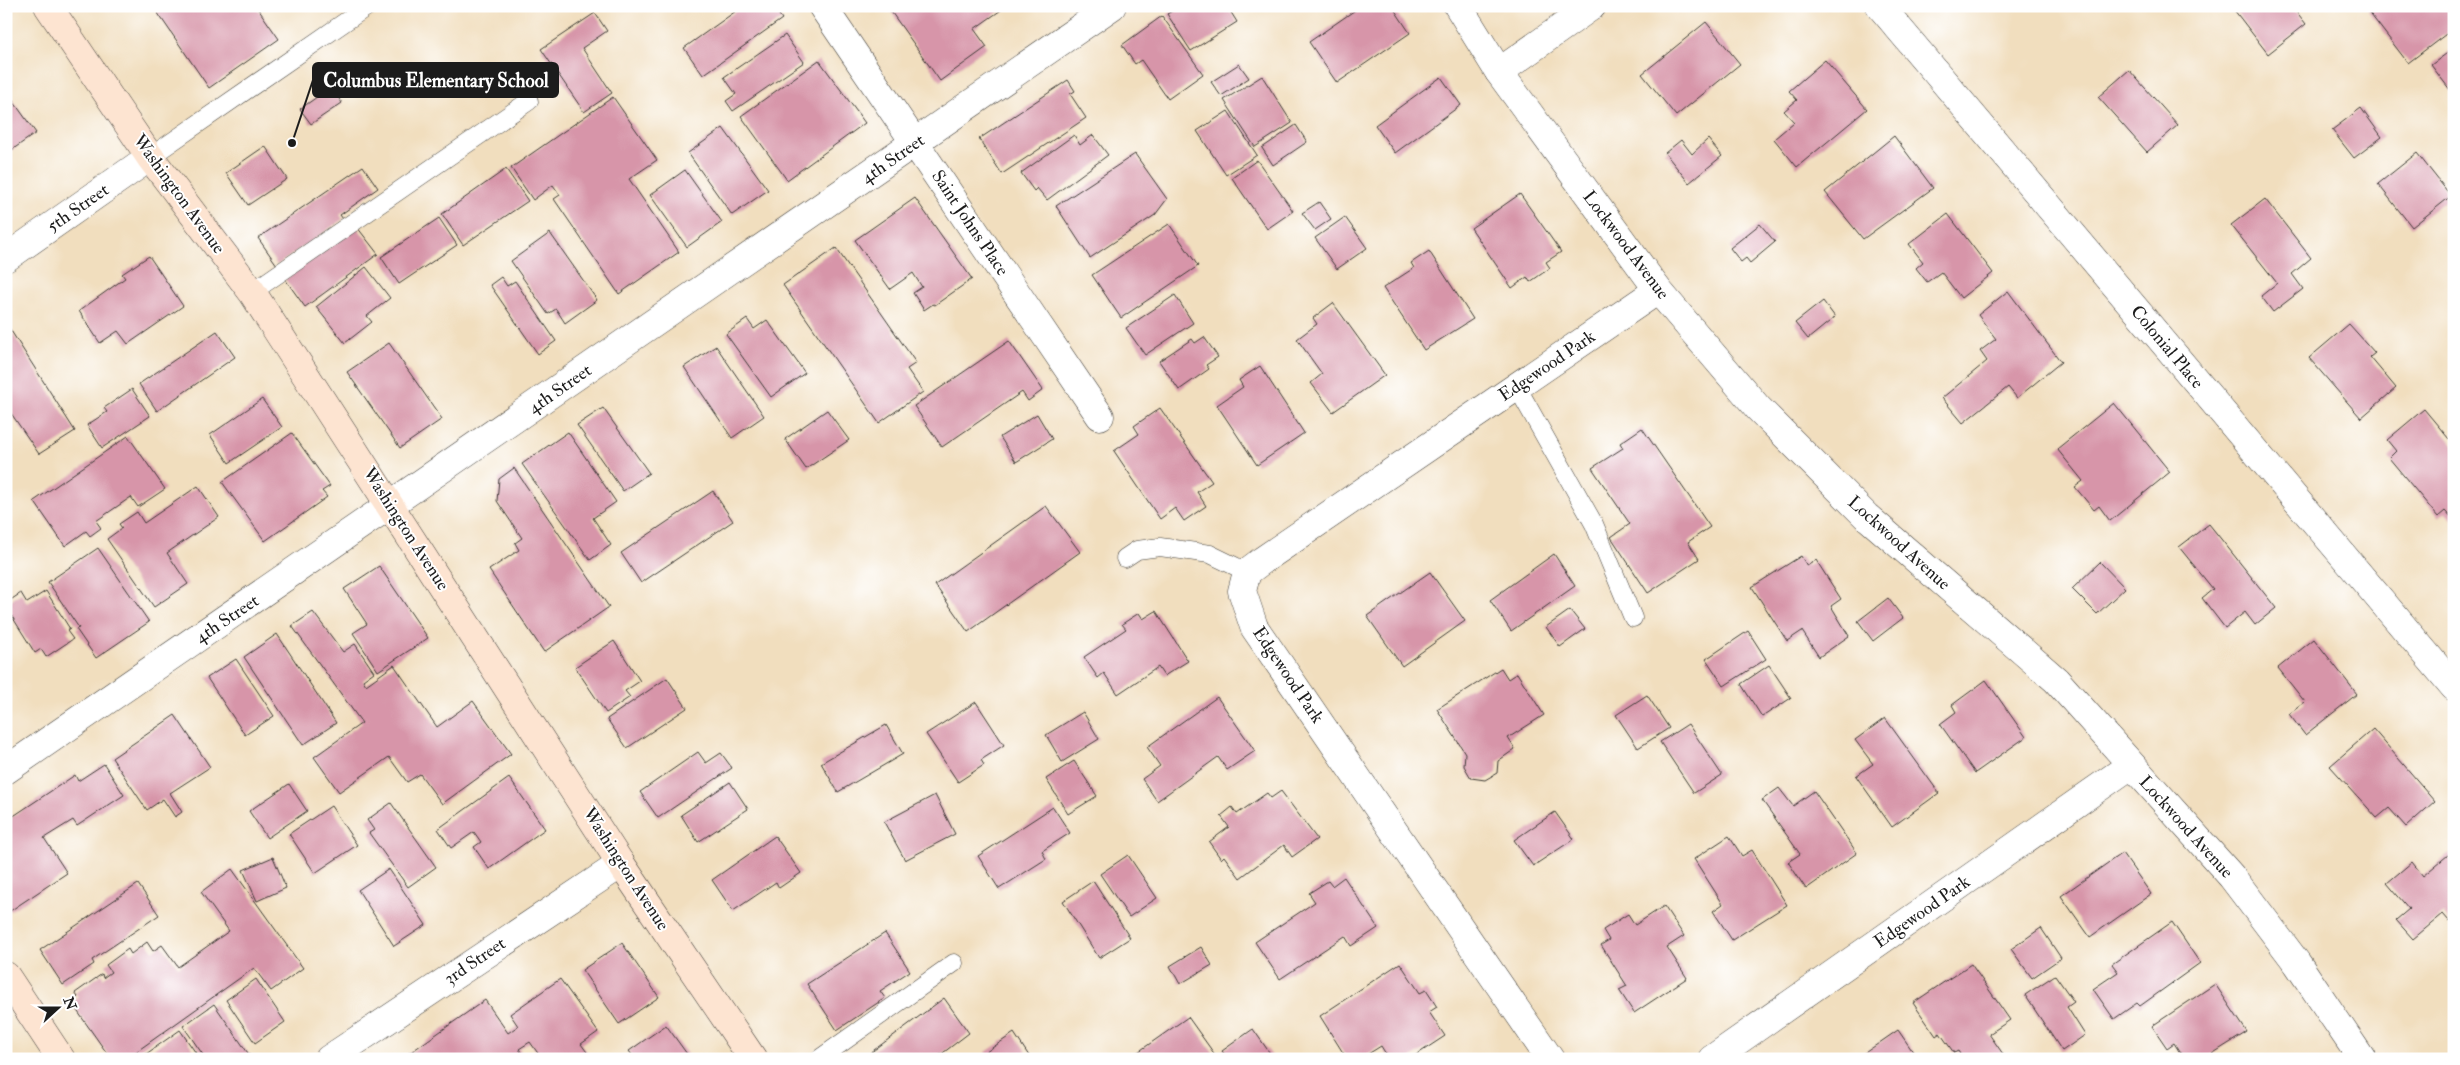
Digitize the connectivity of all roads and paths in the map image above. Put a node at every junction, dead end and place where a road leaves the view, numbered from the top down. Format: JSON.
{"nodes":[{"id":1,"x":48,"y":6,"type":"edge"},
{"id":2,"x":368,"y":6,"type":"edge"},
{"id":3,"x":822,"y":6,"type":"edge"},
{"id":4,"x":1112,"y":6,"type":"edge"},
{"id":5,"x":1458,"y":6,"type":"edge"},
{"id":6,"x":1592,"y":6,"type":"edge"},
{"id":7,"x":1880,"y":6,"type":"edge"},
{"id":8,"x":1499,"y":72,"type":"junction"},
{"id":9,"x":528,"y":102,"type":"dead end"},
{"id":10,"x":917,"y":143,"type":"junction"},
{"id":11,"x":150,"y":157,"type":"junction"},
{"id":12,"x":6,"y":258,"type":"edge"},
{"id":13,"x":1658,"y":290,"type":"junction"},
{"id":14,"x":252,"y":292,"type":"junction"},
{"id":15,"x":1517,"y":386,"type":"junction"},
{"id":16,"x":1100,"y":416,"type":"dead end"},
{"id":17,"x":392,"y":505,"type":"junction"},
{"id":18,"x":1126,"y":558,"type":"dead end"},
{"id":19,"x":1248,"y":572,"type":"junction"},
{"id":20,"x":1633,"y":618,"type":"dead end"},
{"id":21,"x":2454,"y":687,"type":"edge"},
{"id":22,"x":2131,"y":766,"type":"junction"},
{"id":23,"x":6,"y":770,"type":"edge"},
{"id":24,"x":622,"y":864,"type":"junction"},
{"id":25,"x":954,"y":963,"type":"dead end"},
{"id":26,"x":6,"y":976,"type":"edge"},
{"id":27,"x":61,"y":1059,"type":"edge"},
{"id":28,"x":328,"y":1059,"type":"edge"},
{"id":29,"x":753,"y":1059,"type":"edge"},
{"id":30,"x":819,"y":1059,"type":"edge"},
{"id":31,"x":1550,"y":1059,"type":"edge"},
{"id":32,"x":1712,"y":1059,"type":"edge"},
{"id":33,"x":2362,"y":1059,"type":"edge"}],
"edges":[{"from":1,"to":11,"type":"street","name":"Washington Avenue"},
{"from":2,"to":11,"type":"lane"},
{"from":3,"to":10,"type":"street","name":"Saint Johns Place"},
{"from":4,"to":10,"type":"street","name":"4th Street"},
{"from":5,"to":8,"type":"street","name":"Lockwood Avenue"},
{"from":6,"to":8,"type":"street"},
{"from":7,"to":21,"type":"street","name":"Colonial Place"},
{"from":8,"to":13,"type":"street","name":"Lockwood Avenue"},
{"from":9,"to":14,"type":"lane"},
{"from":10,"to":16,"type":"street","name":"Saint Johns Place"},
{"from":10,"to":17,"type":"street","name":"4th Street"},
{"from":11,"to":12,"type":"street","name":"5th Street"},
{"from":11,"to":14,"type":"street","name":"Washington Avenue"},
{"from":13,"to":15,"type":"street","name":"Edgewood Park"},
{"from":13,"to":22,"type":"street","name":"Lockwood Avenue"},
{"from":14,"to":17,"type":"street","name":"Washington Avenue"},
{"from":15,"to":19,"type":"street","name":"Edgewood Park"},
{"from":15,"to":20,"type":"lane"},
{"from":17,"to":23,"type":"street","name":"4th Street"},
{"from":17,"to":24,"type":"street","name":"Washington Avenue"},
{"from":18,"to":19,"type":"lane"},
{"from":19,"to":31,"type":"street","name":"Edgewood Park"},
{"from":22,"to":32,"type":"street","name":"Edgewood Park"},
{"from":22,"to":33,"type":"street","name":"Lockwood Avenue"},
{"from":24,"to":28,"type":"street","name":"3rd Street"},
{"from":24,"to":29,"type":"street","name":"Washington Avenue"},
{"from":25,"to":30,"type":"lane"},
{"from":26,"to":27,"type":"street"}]}
